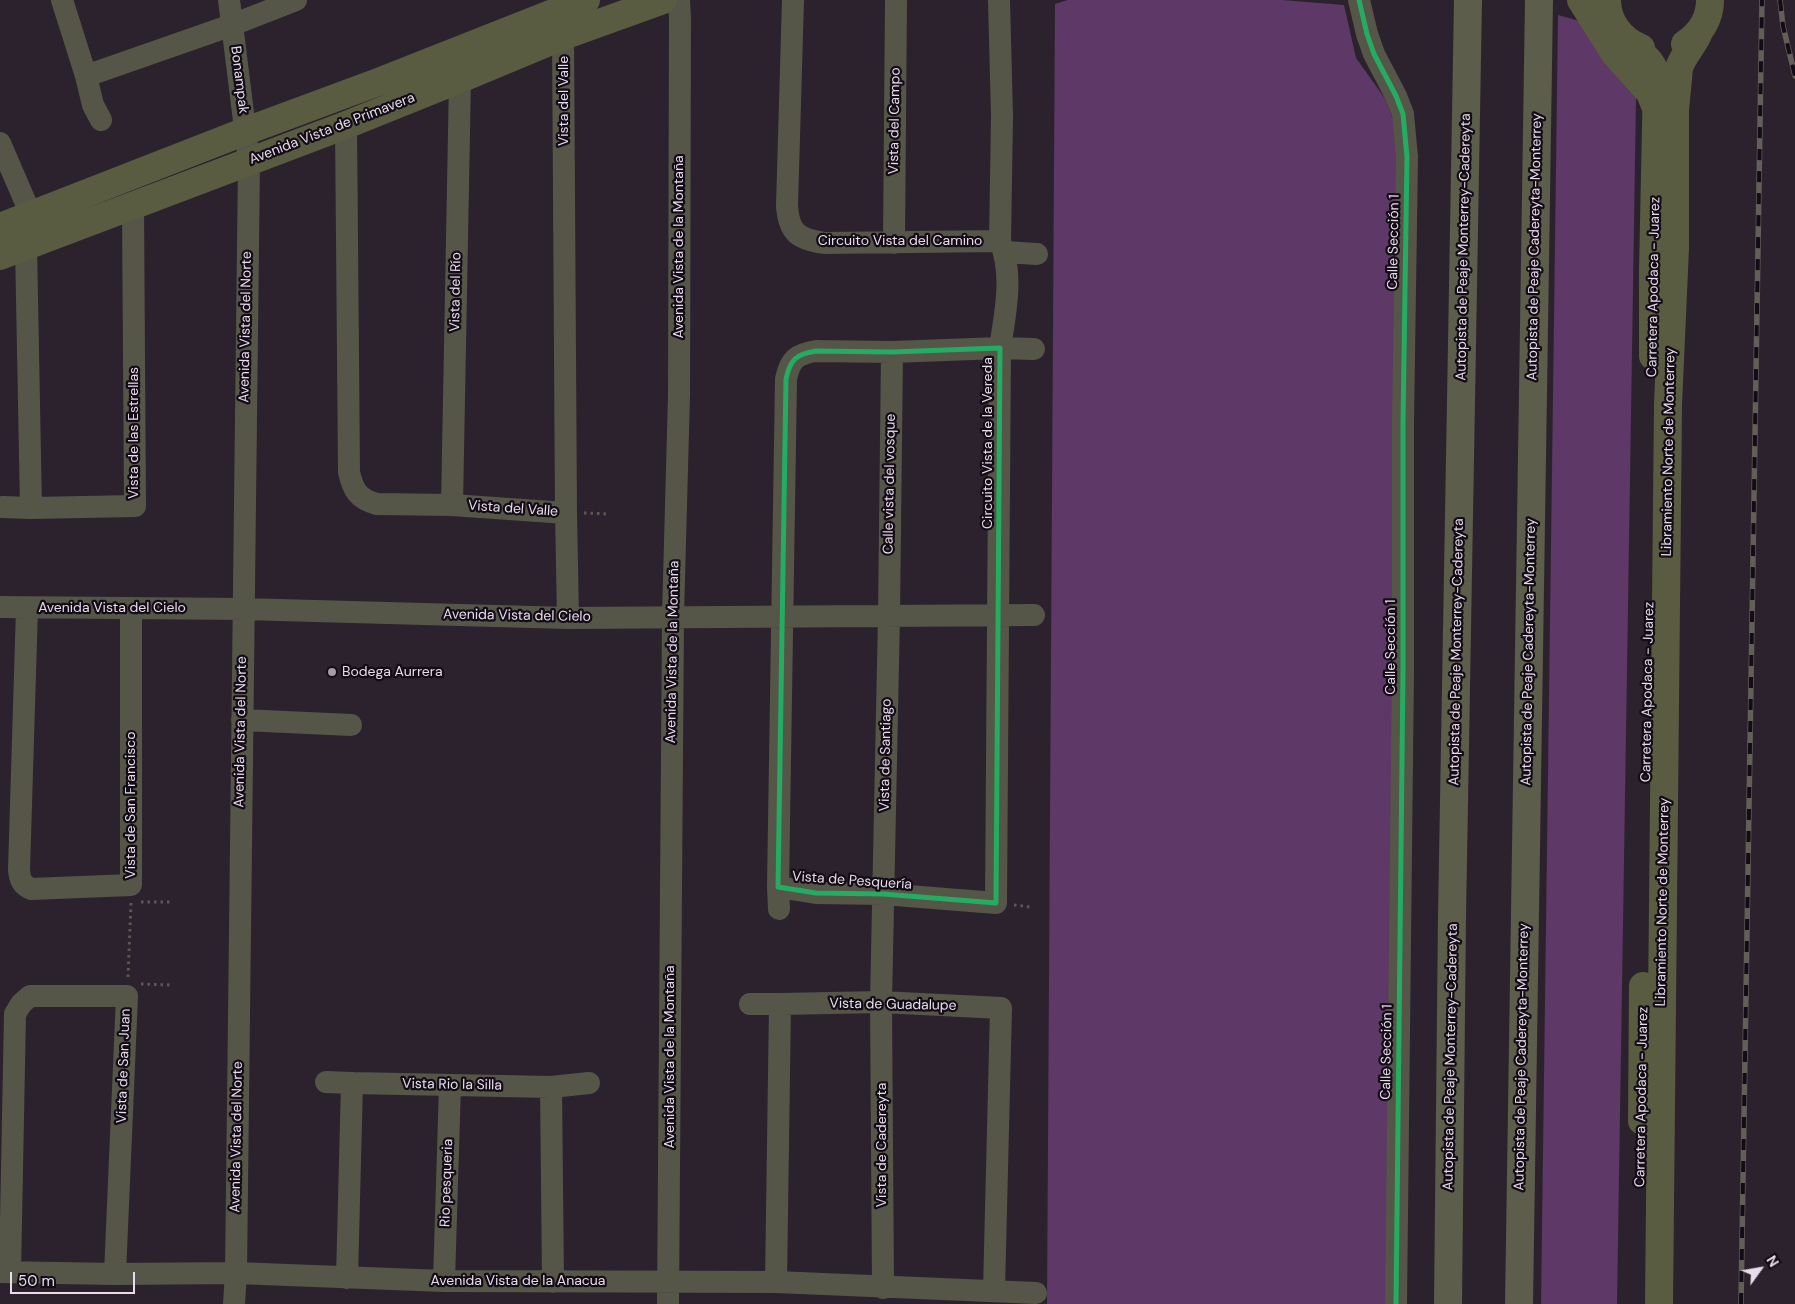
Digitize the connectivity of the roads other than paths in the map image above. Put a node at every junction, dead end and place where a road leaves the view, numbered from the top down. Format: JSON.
{"nodes":[{"id":1,"x":62,"y":0,"type":"edge"},
{"id":2,"x":229,"y":0,"type":"edge"},
{"id":3,"x":296,"y":0,"type":"edge"},
{"id":4,"x":586,"y":0,"type":"edge"},
{"id":5,"x":663,"y":0,"type":"edge"},
{"id":6,"x":679,"y":0,"type":"edge"},
{"id":7,"x":793,"y":0,"type":"edge"},
{"id":8,"x":896,"y":0,"type":"edge"},
{"id":9,"x":999,"y":0,"type":"edge"},
{"id":10,"x":1359,"y":0,"type":"edge"},
{"id":11,"x":1539,"y":0,"type":"edge"},
{"id":12,"x":1582,"y":0,"type":"edge"},
{"id":13,"x":1607,"y":0,"type":"edge"},
{"id":14,"x":1710,"y":0,"type":"edge"},
{"id":15,"x":1719,"y":0,"type":"edge"},
{"id":16,"x":1468,"y":11,"type":"edge"},
{"id":17,"x":232,"y":24,"type":"junction"},
{"id":18,"x":1699,"y":32,"type":"junction"},
{"id":19,"x":563,"y":36,"type":"junction"},
{"id":20,"x":1622,"y":36,"type":"junction"},
{"id":21,"x":86,"y":76,"type":"junction"},
{"id":22,"x":460,"y":79,"type":"junction"},
{"id":23,"x":1666,"y":109,"type":"junction"},
{"id":24,"x":101,"y":120,"type":"dead end"},
{"id":25,"x":346,"y":125,"type":"junction"},
{"id":26,"x":246,"y":131,"type":"junction"},
{"id":27,"x":0,"y":143,"type":"edge"},
{"id":28,"x":249,"y":161,"type":"junction"},
{"id":29,"x":134,"y":205,"type":"junction"},
{"id":30,"x":31,"y":215,"type":"junction"},
{"id":31,"x":0,"y":227,"type":"edge"},
{"id":32,"x":894,"y":243,"type":"junction"},
{"id":33,"x":26,"y":246,"type":"junction"},
{"id":34,"x":1002,"y":247,"type":"junction"},
{"id":35,"x":1037,"y":254,"type":"dead end"},
{"id":36,"x":0,"y":256,"type":"edge"},
{"id":37,"x":1000,"y":348,"type":"junction"},
{"id":38,"x":1034,"y":349,"type":"dead end"},
{"id":39,"x":892,"y":352,"type":"junction"},
{"id":40,"x":452,"y":505,"type":"junction"},
{"id":41,"x":2,"y":507,"type":"dead end"},
{"id":42,"x":31,"y":508,"type":"junction"},
{"id":43,"x":566,"y":513,"type":"junction"},
{"id":44,"x":0,"y":607,"type":"edge"},
{"id":45,"x":27,"y":608,"type":"junction"},
{"id":46,"x":131,"y":608,"type":"junction"},
{"id":47,"x":243,"y":609,"type":"junction"},
{"id":48,"x":1034,"y":615,"type":"dead end"},
{"id":49,"x":673,"y":616,"type":"junction"},
{"id":50,"x":889,"y":616,"type":"junction"},
{"id":51,"x":998,"y":616,"type":"junction"},
{"id":52,"x":783,"y":617,"type":"junction"},
{"id":53,"x":568,"y":618,"type":"junction"},
{"id":54,"x":242,"y":720,"type":"junction"},
{"id":55,"x":351,"y":725,"type":"dead end"},
{"id":56,"x":778,"y":886,"type":"junction"},
{"id":57,"x":883,"y":894,"type":"junction"},
{"id":58,"x":778,"y":909,"type":"dead end"},
{"id":59,"x":881,"y":1002,"type":"junction"},
{"id":60,"x":750,"y":1004,"type":"dead end"},
{"id":61,"x":780,"y":1004,"type":"junction"},
{"id":62,"x":326,"y":1082,"type":"dead end"},
{"id":63,"x":352,"y":1083,"type":"junction"},
{"id":64,"x":589,"y":1083,"type":"dead end"},
{"id":65,"x":450,"y":1085,"type":"junction"},
{"id":66,"x":551,"y":1086,"type":"junction"},
{"id":67,"x":5,"y":1272,"type":"edge"},
{"id":68,"x":236,"y":1273,"type":"junction"},
{"id":69,"x":115,"y":1274,"type":"junction"},
{"id":70,"x":346,"y":1278,"type":"junction"},
{"id":71,"x":444,"y":1281,"type":"junction"},
{"id":72,"x":553,"y":1282,"type":"junction"},
{"id":73,"x":776,"y":1282,"type":"junction"},
{"id":74,"x":883,"y":1288,"type":"junction"},
{"id":75,"x":994,"y":1290,"type":"junction"},
{"id":76,"x":668,"y":1293,"type":"edge"},
{"id":77,"x":1036,"y":1293,"type":"dead end"},
{"id":78,"x":234,"y":1304,"type":"edge"},
{"id":79,"x":1396,"y":1304,"type":"edge"},
{"id":80,"x":1448,"y":1304,"type":"edge"},
{"id":81,"x":1519,"y":1304,"type":"edge"},
{"id":82,"x":1641,"y":1304,"type":"edge"},
{"id":83,"x":1659,"y":1304,"type":"edge"}],
"edges":[{"from":1,"to":21,"type":"street"},
{"from":2,"to":17,"type":"street","name":"Bonampak"},
{"from":3,"to":17,"type":"street"},
{"from":4,"to":26,"type":"main road","name":"Avenida Vista de Primavera"},
{"from":5,"to":19,"type":"main road","name":"Avenida Vista de Primavera"},
{"from":6,"to":49,"type":"street","name":"Avenida Vista de la Montaña"},
{"from":7,"to":32,"type":"street","name":"Circuito Vista del Camino"},
{"from":8,"to":32,"type":"street","name":"Vista del Campo"},
{"from":9,"to":34,"type":"street","name":"Circuito Vista del Camino"},
{"from":10,"to":79,"type":"street","name":"Calle Sección 1"},
{"from":11,"to":81,"type":"highway","name":"Autopista de Peaje Cadereyta-Monterrey"},
{"from":12,"to":20,"type":"main road"},
{"from":12,"to":23,"type":"main road"},
{"from":13,"to":20,"type":"main road"},
{"from":14,"to":18,"type":"main road"},
{"from":15,"to":23,"type":"main road"},
{"from":16,"to":80,"type":"highway","name":"Autopista de Peaje Monterrey-Cadereyta"},
{"from":17,"to":21,"type":"street"},
{"from":17,"to":26,"type":"street","name":"Bonampak"},
{"from":18,"to":20,"type":"main road"},
{"from":18,"to":23,"type":"main road"},
{"from":19,"to":22,"type":"main road","name":"Avenida Vista de Primavera"},
{"from":19,"to":43,"type":"street","name":"Vista del Valle"},
{"from":20,"to":23,"type":"main road","name":"Carretera Apodaca - Juarez"},
{"from":21,"to":24,"type":"street"},
{"from":22,"to":25,"type":"main road","name":"Avenida Vista de Primavera"},
{"from":22,"to":40,"type":"street","name":"Vista del Río"},
{"from":23,"to":82,"type":"main road","name":"Carretera Apodaca - Juarez"},
{"from":23,"to":83,"type":"main road","name":"Libramiento Norte de Monterrey"},
{"from":25,"to":28,"type":"main road","name":"Avenida Vista de Primavera"},
{"from":25,"to":40,"type":"street","name":"Vista del Valle"},
{"from":26,"to":28,"type":"street","name":"Bonampak"},
{"from":26,"to":30,"type":"main road","name":"Avenida Vista de Primavera"},
{"from":27,"to":30,"type":"street"},
{"from":28,"to":29,"type":"main road","name":"Avenida Vista de Primavera"},
{"from":28,"to":47,"type":"street","name":"Avenida Vista del Norte"},
{"from":29,"to":33,"type":"main road","name":"Avenida Vista de Primavera"},
{"from":29,"to":42,"type":"street","name":"Vista de las Estrellas"},
{"from":30,"to":31,"type":"main road","name":"Avenida Vista de Primavera"},
{"from":32,"to":34,"type":"street","name":"Circuito Vista del Camino"},
{"from":33,"to":36,"type":"main road","name":"Avenida Vista de Primavera"},
{"from":33,"to":42,"type":"street"},
{"from":34,"to":35,"type":"street"},
{"from":34,"to":37,"type":"street"},
{"from":37,"to":38,"type":"street"},
{"from":37,"to":39,"type":"street","name":"Circuito Vista de la Vereda"},
{"from":37,"to":51,"type":"street","name":"Circuito Vista de la Vereda"},
{"from":39,"to":50,"type":"street","name":"Calle vista del vosque"},
{"from":39,"to":52,"type":"street","name":"Circuito Vista de la Vereda"},
{"from":40,"to":43,"type":"street","name":"Vista del Valle"},
{"from":41,"to":42,"type":"street"},
{"from":43,"to":53,"type":"street"},
{"from":44,"to":45,"type":"street","name":"Avenida Vista del Cielo"},
{"from":45,"to":46,"type":"street","name":"Avenida Vista del Cielo"},
{"from":45,"to":46,"type":"street","name":"Vista de San Francisco"},
{"from":46,"to":47,"type":"street","name":"Avenida Vista del Cielo"},
{"from":47,"to":53,"type":"street","name":"Avenida Vista del Cielo"},
{"from":47,"to":54,"type":"street","name":"Avenida Vista del Norte"},
{"from":48,"to":51,"type":"street","name":"Avenida Vista del Cielo"},
{"from":49,"to":52,"type":"street","name":"Avenida Vista del Cielo"},
{"from":49,"to":53,"type":"street","name":"Avenida Vista del Cielo"},
{"from":49,"to":76,"type":"street","name":"Avenida Vista de la Montaña"},
{"from":50,"to":51,"type":"street","name":"Avenida Vista del Cielo"},
{"from":50,"to":52,"type":"street","name":"Avenida Vista del Cielo"},
{"from":50,"to":57,"type":"street","name":"Vista de Santiago"},
{"from":51,"to":57,"type":"street","name":"Vista de Pesquería"},
{"from":52,"to":56,"type":"street","name":"Vista de Pesquería"},
{"from":54,"to":55,"type":"street"},
{"from":54,"to":68,"type":"street","name":"Avenida Vista del Norte"},
{"from":56,"to":57,"type":"street","name":"Vista de Pesquería"},
{"from":56,"to":58,"type":"street"},
{"from":57,"to":59,"type":"street","name":"Vista de Santiago"},
{"from":59,"to":61,"type":"street","name":"Vista de Guadalupe"},
{"from":59,"to":74,"type":"street","name":"Vista de Cadereyta"},
{"from":59,"to":75,"type":"street","name":"Vista de Guadalupe"},
{"from":60,"to":61,"type":"street","name":"Vista de Guadalupe"},
{"from":61,"to":73,"type":"street"},
{"from":62,"to":63,"type":"street","name":"Vista Rio la Silla"},
{"from":63,"to":65,"type":"street","name":"Vista Rio la Silla"},
{"from":63,"to":70,"type":"street"},
{"from":64,"to":66,"type":"street","name":"Vista Rio la Silla"},
{"from":65,"to":66,"type":"street","name":"Vista Rio la Silla"},
{"from":65,"to":71,"type":"street","name":"Rio pesqueria"},
{"from":66,"to":72,"type":"street"},
{"from":67,"to":69,"type":"street","name":"Avenida Vista de la Anacua"},
{"from":67,"to":69,"type":"street","name":"Vista de San Juan"},
{"from":68,"to":69,"type":"street","name":"Avenida Vista de la Anacua"},
{"from":68,"to":70,"type":"street","name":"Avenida Vista de la Anacua"},
{"from":68,"to":78,"type":"street","name":"Avenida Vista del Norte"},
{"from":70,"to":71,"type":"street","name":"Avenida Vista de la Anacua"},
{"from":71,"to":72,"type":"street","name":"Avenida Vista de la Anacua"},
{"from":72,"to":76,"type":"street","name":"Avenida Vista de la Anacua"},
{"from":73,"to":74,"type":"street","name":"Avenida Vista de la Anacua"},
{"from":73,"to":76,"type":"street","name":"Avenida Vista de la Anacua"},
{"from":74,"to":75,"type":"street","name":"Avenida Vista de la Anacua"},
{"from":75,"to":77,"type":"street","name":"Avenida Vista de la Anacua"}]}
